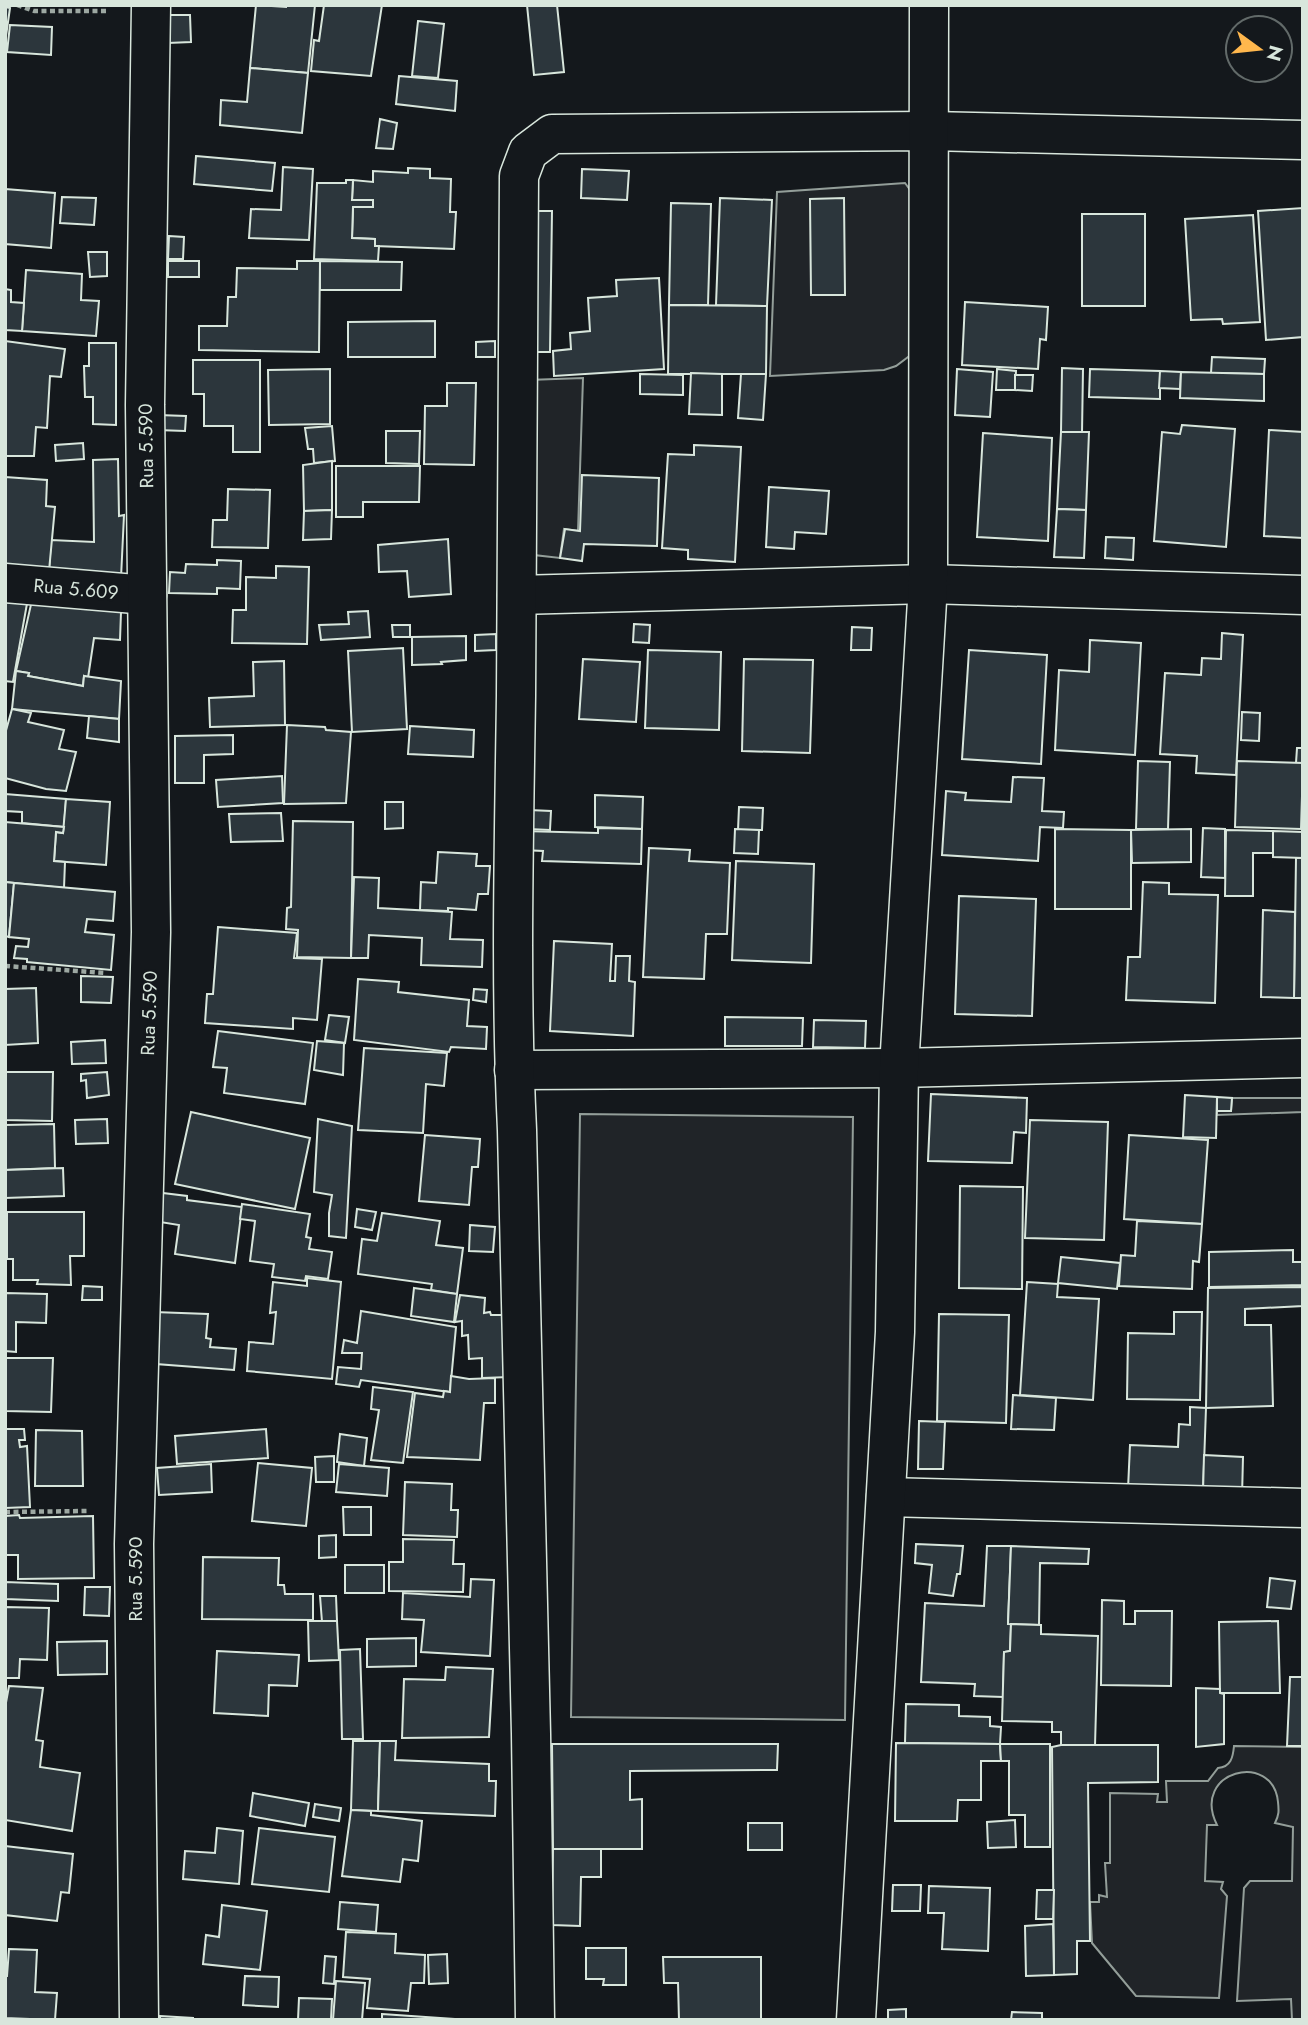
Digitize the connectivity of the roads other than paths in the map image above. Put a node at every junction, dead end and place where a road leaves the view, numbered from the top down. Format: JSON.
{"nodes":[{"id":1,"x":929,"y":5,"type":"edge"},
{"id":2,"x":151,"y":10,"type":"edge"},
{"id":3,"x":929,"y":131,"type":"junction"},
{"id":4,"x":1303,"y":140,"type":"edge"},
{"id":5,"x":5,"y":583,"type":"edge"},
{"id":6,"x":928,"y":584,"type":"junction"},
{"id":7,"x":148,"y":595,"type":"junction"},
{"id":8,"x":517,"y":595,"type":"junction"},
{"id":9,"x":1303,"y":595,"type":"edge"},
{"id":10,"x":1303,"y":1058,"type":"edge"},
{"id":11,"x":899,"y":1068,"type":"junction"},
{"id":12,"x":514,"y":1070,"type":"junction"},
{"id":13,"x":886,"y":1497,"type":"junction"},
{"id":14,"x":1303,"y":1508,"type":"edge"},
{"id":15,"x":139,"y":2020,"type":"edge"},
{"id":16,"x":535,"y":2020,"type":"edge"},
{"id":17,"x":856,"y":2020,"type":"edge"}],
"edges":[{"from":1,"to":3,"type":"street"},
{"from":2,"to":7,"type":"street","name":"Rua 5.590"},
{"from":3,"to":4,"type":"street"},
{"from":3,"to":6,"type":"street"},
{"from":3,"to":8,"type":"street"},
{"from":5,"to":7,"type":"street","name":"Rua 5.609"},
{"from":6,"to":8,"type":"street"},
{"from":6,"to":9,"type":"street"},
{"from":6,"to":11,"type":"street"},
{"from":7,"to":15,"type":"street","name":"Rua 5.590"},
{"from":8,"to":12,"type":"street"},
{"from":10,"to":11,"type":"street"},
{"from":11,"to":12,"type":"street"},
{"from":11,"to":13,"type":"street"},
{"from":12,"to":16,"type":"street"},
{"from":13,"to":14,"type":"street"},
{"from":13,"to":17,"type":"street"}]}
